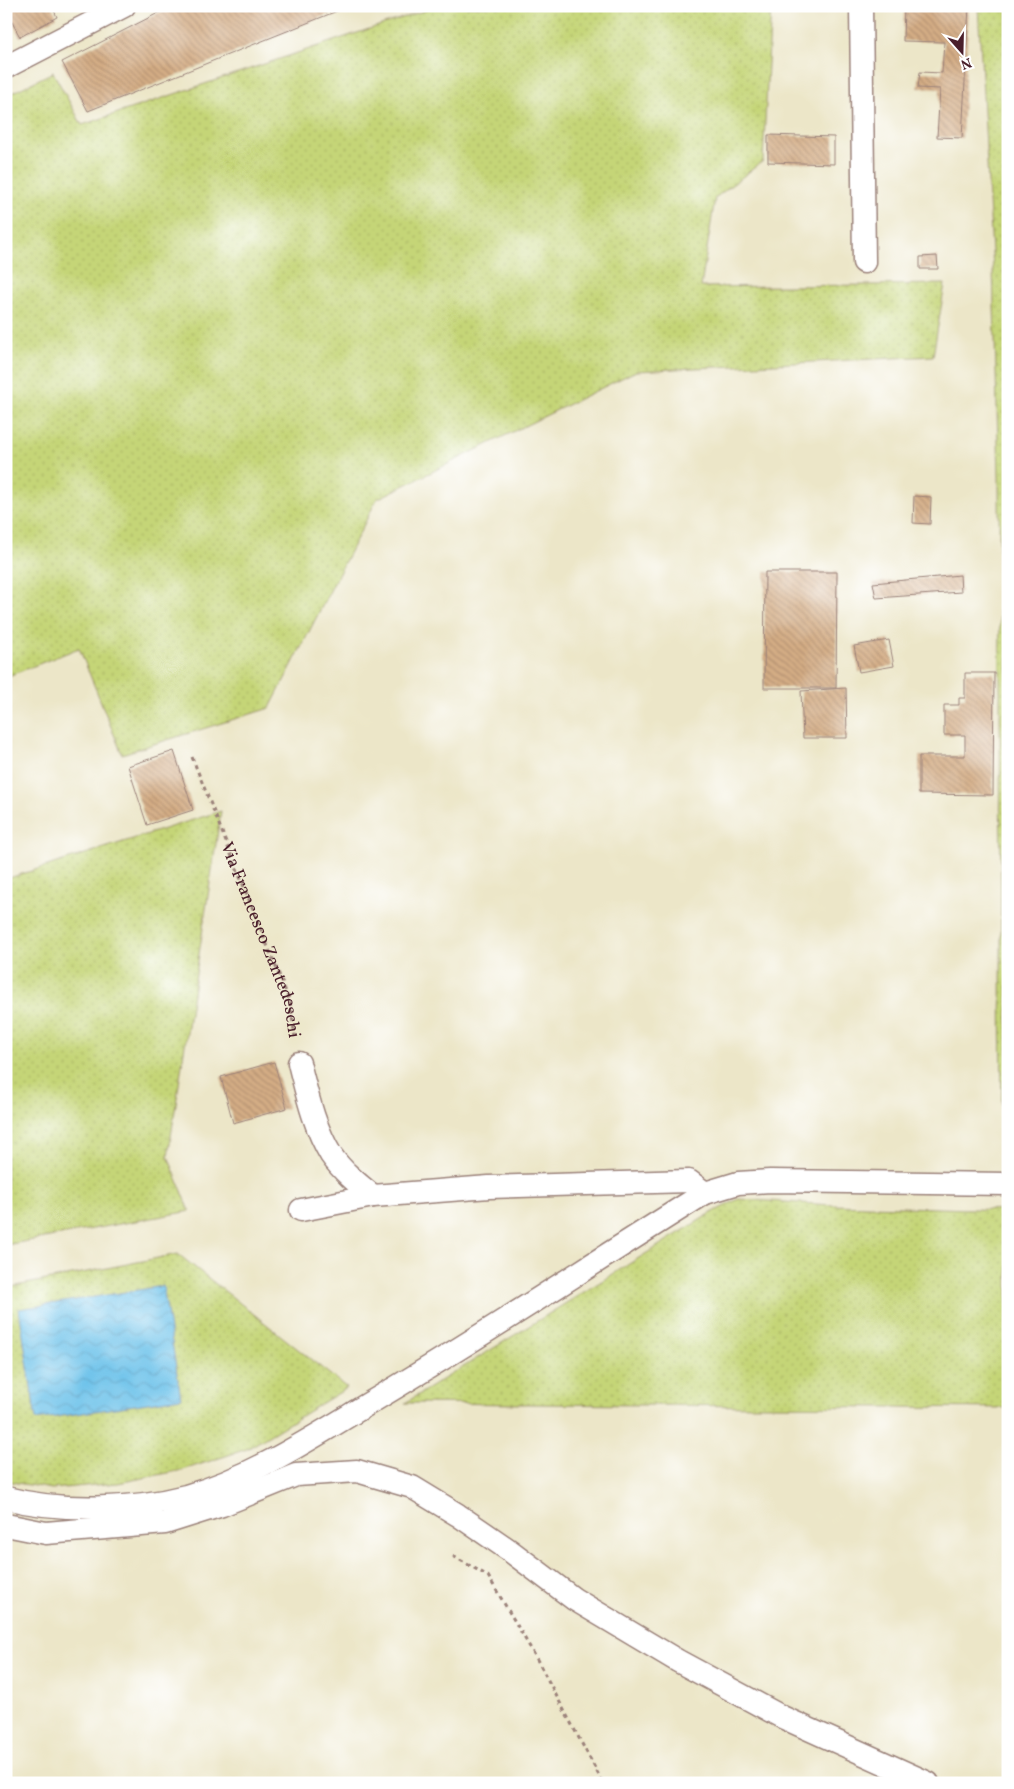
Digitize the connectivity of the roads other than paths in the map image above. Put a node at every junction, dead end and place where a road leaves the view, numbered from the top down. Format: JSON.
{"nodes":[{"id":1,"x":124,"y":6,"type":"edge"},
{"id":2,"x":860,"y":6,"type":"edge"},
{"id":3,"x":6,"y":67,"type":"edge"},
{"id":4,"x":864,"y":262,"type":"dead end"},
{"id":5,"x":299,"y":1063,"type":"road end"},
{"id":6,"x":1008,"y":1184,"type":"edge"},
{"id":7,"x":705,"y":1193,"type":"junction"},
{"id":8,"x":372,"y":1196,"type":"junction"},
{"id":9,"x":301,"y":1210,"type":"dead end"},
{"id":10,"x":6,"y":1498,"type":"edge"},
{"id":11,"x":6,"y":1525,"type":"edge"},
{"id":12,"x":928,"y":1783,"type":"edge"}],
"edges":[{"from":1,"to":3,"type":"street"},
{"from":2,"to":4,"type":"street"},
{"from":5,"to":8,"type":"street","name":"Via Francesco Zantedeschi"},
{"from":6,"to":7,"type":"street"},
{"from":7,"to":8,"type":"street"},
{"from":7,"to":10,"type":"street"},
{"from":8,"to":9,"type":"street"},
{"from":11,"to":12,"type":"street"}]}
